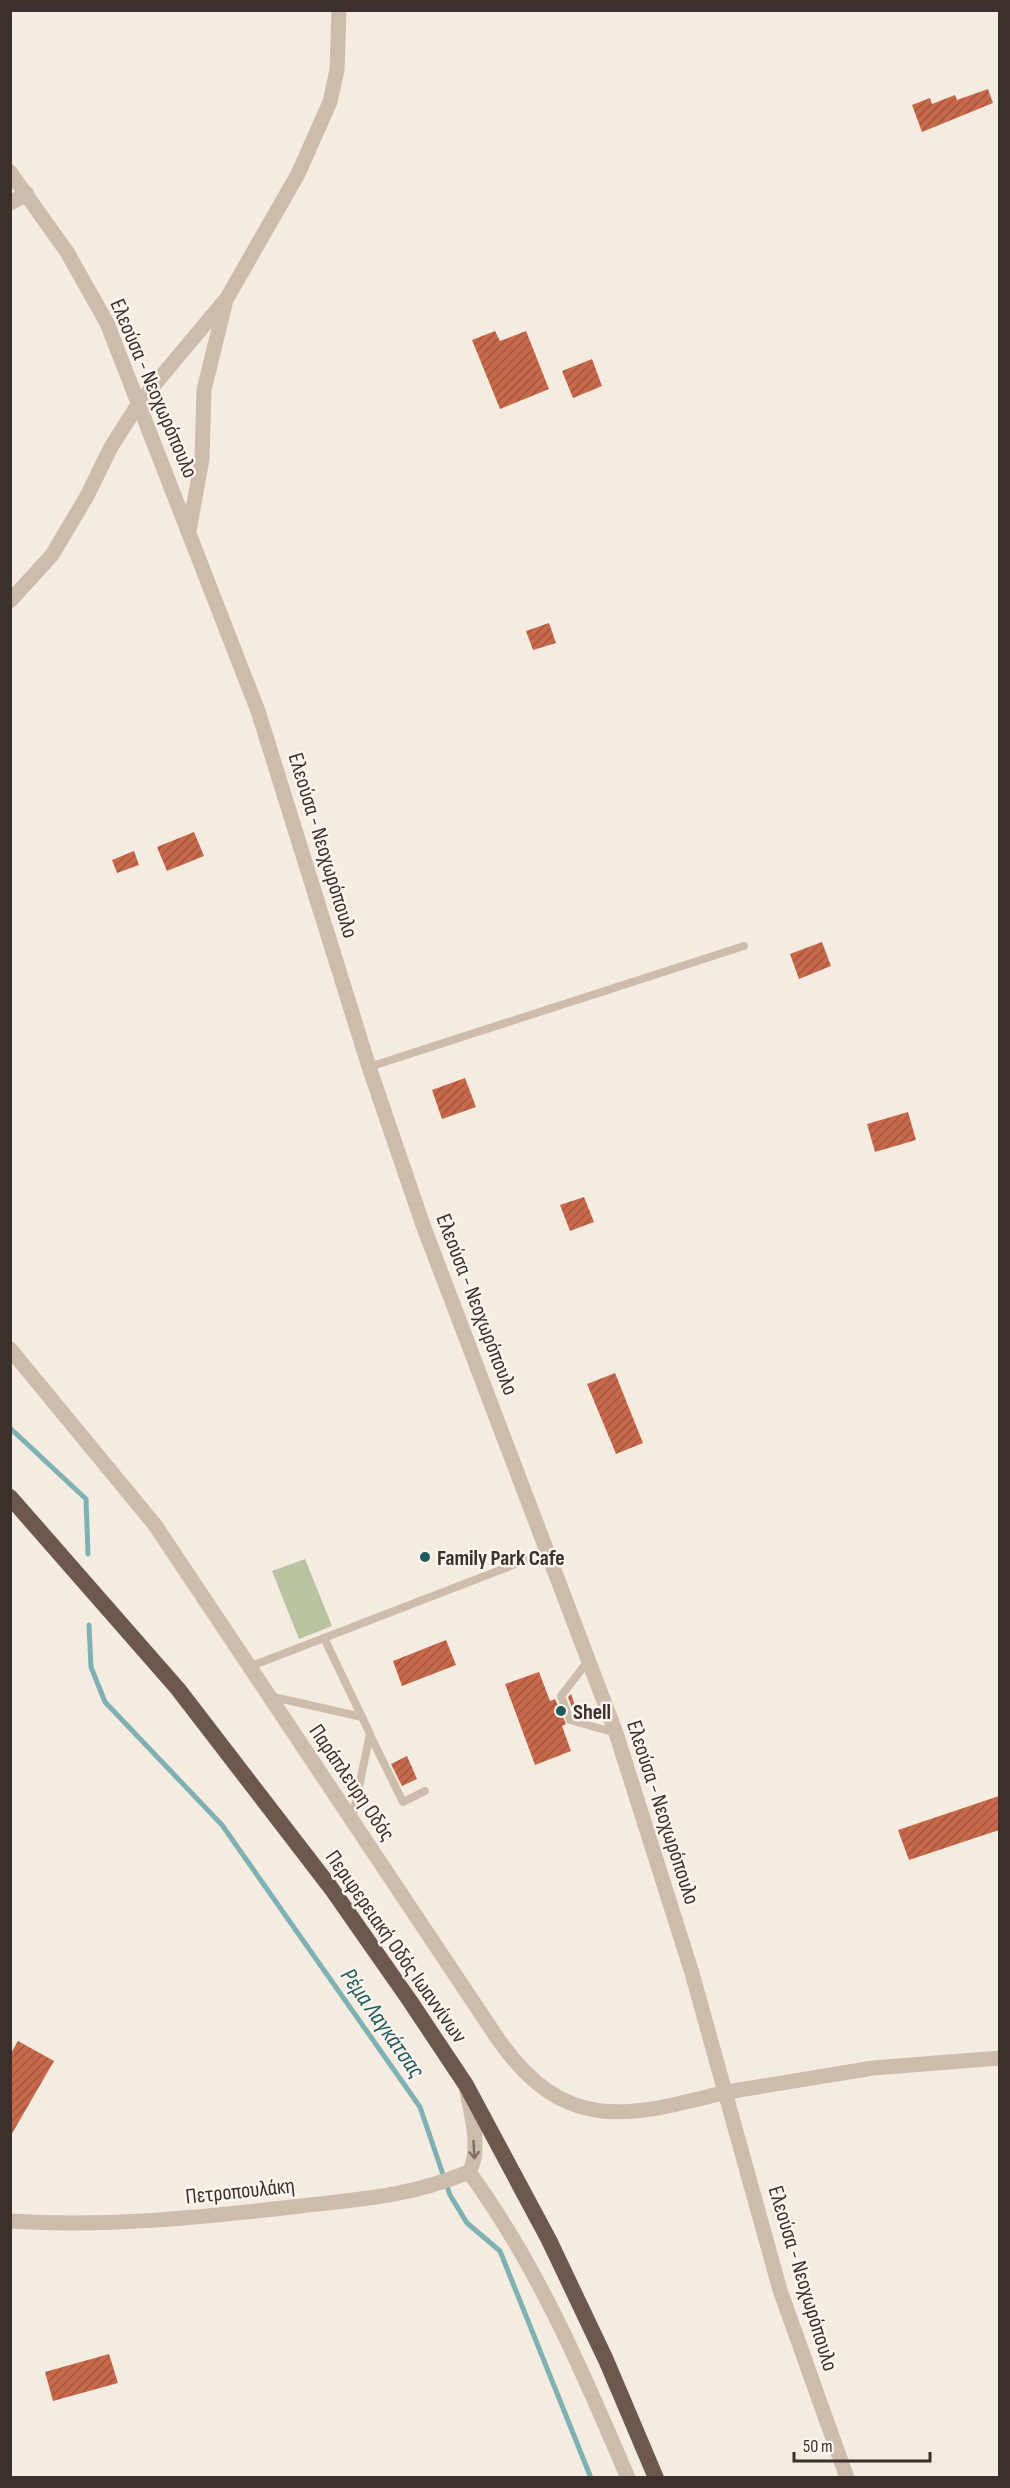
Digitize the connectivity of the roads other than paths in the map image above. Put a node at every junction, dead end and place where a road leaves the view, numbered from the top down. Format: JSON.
{"nodes":[{"id":1,"x":339,"y":10,"type":"edge"},
{"id":2,"x":10,"y":172,"type":"edge"},
{"id":3,"x":27,"y":194,"type":"junction"},
{"id":4,"x":10,"y":203,"type":"edge"},
{"id":5,"x":227,"y":298,"type":"junction"},
{"id":6,"x":139,"y":403,"type":"junction"},
{"id":7,"x":189,"y":531,"type":"junction"},
{"id":8,"x":10,"y":601,"type":"edge"},
{"id":9,"x":744,"y":946,"type":"dead end"},
{"id":10,"x":369,"y":1067,"type":"junction"},
{"id":11,"x":10,"y":1349,"type":"edge"},
{"id":12,"x":10,"y":1497,"type":"edge"},
{"id":13,"x":547,"y":1552,"type":"junction"},
{"id":14,"x":324,"y":1638,"type":"junction"},
{"id":15,"x":588,"y":1661,"type":"junction"},
{"id":16,"x":249,"y":1667,"type":"junction"},
{"id":17,"x":268,"y":1696,"type":"junction"},
{"id":18,"x":362,"y":1717,"type":"junction"},
{"id":19,"x":616,"y":1733,"type":"junction"},
{"id":20,"x":370,"y":1734,"type":"junction"},
{"id":21,"x":425,"y":1791,"type":"dead end"},
{"id":22,"x":352,"y":1820,"type":"junction"},
{"id":23,"x":999,"y":2058,"type":"edge"},
{"id":24,"x":465,"y":2085,"type":"junction"},
{"id":25,"x":727,"y":2092,"type":"junction"},
{"id":26,"x":463,"y":2175,"type":"junction"},
{"id":27,"x":10,"y":2222,"type":"edge"},
{"id":28,"x":627,"y":2478,"type":"edge"},
{"id":29,"x":656,"y":2478,"type":"edge"},
{"id":30,"x":847,"y":2478,"type":"edge"}],
"edges":[{"from":1,"to":5,"type":"street"},
{"from":2,"to":3,"type":"street","name":"Ελεούσα - Νεοχωρόπουλο"},
{"from":3,"to":4,"type":"street"},
{"from":3,"to":6,"type":"street","name":"Ελεούσα - Νεοχωρόπουλο"},
{"from":5,"to":6,"type":"street"},
{"from":5,"to":7,"type":"street"},
{"from":6,"to":7,"type":"street","name":"Ελεούσα - Νεοχωρόπουλο"},
{"from":6,"to":8,"type":"street"},
{"from":7,"to":10,"type":"street","name":"Ελεούσα - Νεοχωρόπουλο"},
{"from":9,"to":10,"type":"lane"},
{"from":10,"to":13,"type":"street","name":"Ελεούσα - Νεοχωρόπουλο"},
{"from":11,"to":16,"type":"street","name":"Παράπλευρη Οδός"},
{"from":12,"to":24,"type":"highway","name":"Περιφερειακή Οδός Ιωαννίνων"},
{"from":13,"to":14,"type":"lane"},
{"from":13,"to":15,"type":"street","name":"Ελεούσα - Νεοχωρόπουλο"},
{"from":14,"to":16,"type":"lane"},
{"from":14,"to":18,"type":"lane"},
{"from":15,"to":19,"type":"street","name":"Ελεούσα - Νεοχωρόπουλο"},
{"from":15,"to":19,"type":"lane"},
{"from":16,"to":17,"type":"street","name":"Παράπλευρη Οδός"},
{"from":17,"to":18,"type":"lane"},
{"from":17,"to":22,"type":"street","name":"Παράπλευρη Οδός"},
{"from":18,"to":20,"type":"lane"},
{"from":19,"to":25,"type":"street","name":"Ελεούσα - Νεοχωρόπουλο"},
{"from":20,"to":21,"type":"lane"},
{"from":20,"to":22,"type":"lane"},
{"from":22,"to":25,"type":"street","name":"Παράπλευρη Οδός"},
{"from":23,"to":25,"type":"street","name":"Παράπλευρη Οδός"},
{"from":24,"to":26,"type":"street","one_way":true},
{"from":24,"to":29,"type":"highway","name":"Περιφερειακή Οδός Ιωαννίνων"},
{"from":25,"to":30,"type":"street","name":"Ελεούσα - Νεοχωρόπουλο"},
{"from":26,"to":27,"type":"street","name":"Πετροπουλάκη"},
{"from":26,"to":28,"type":"street"}]}
